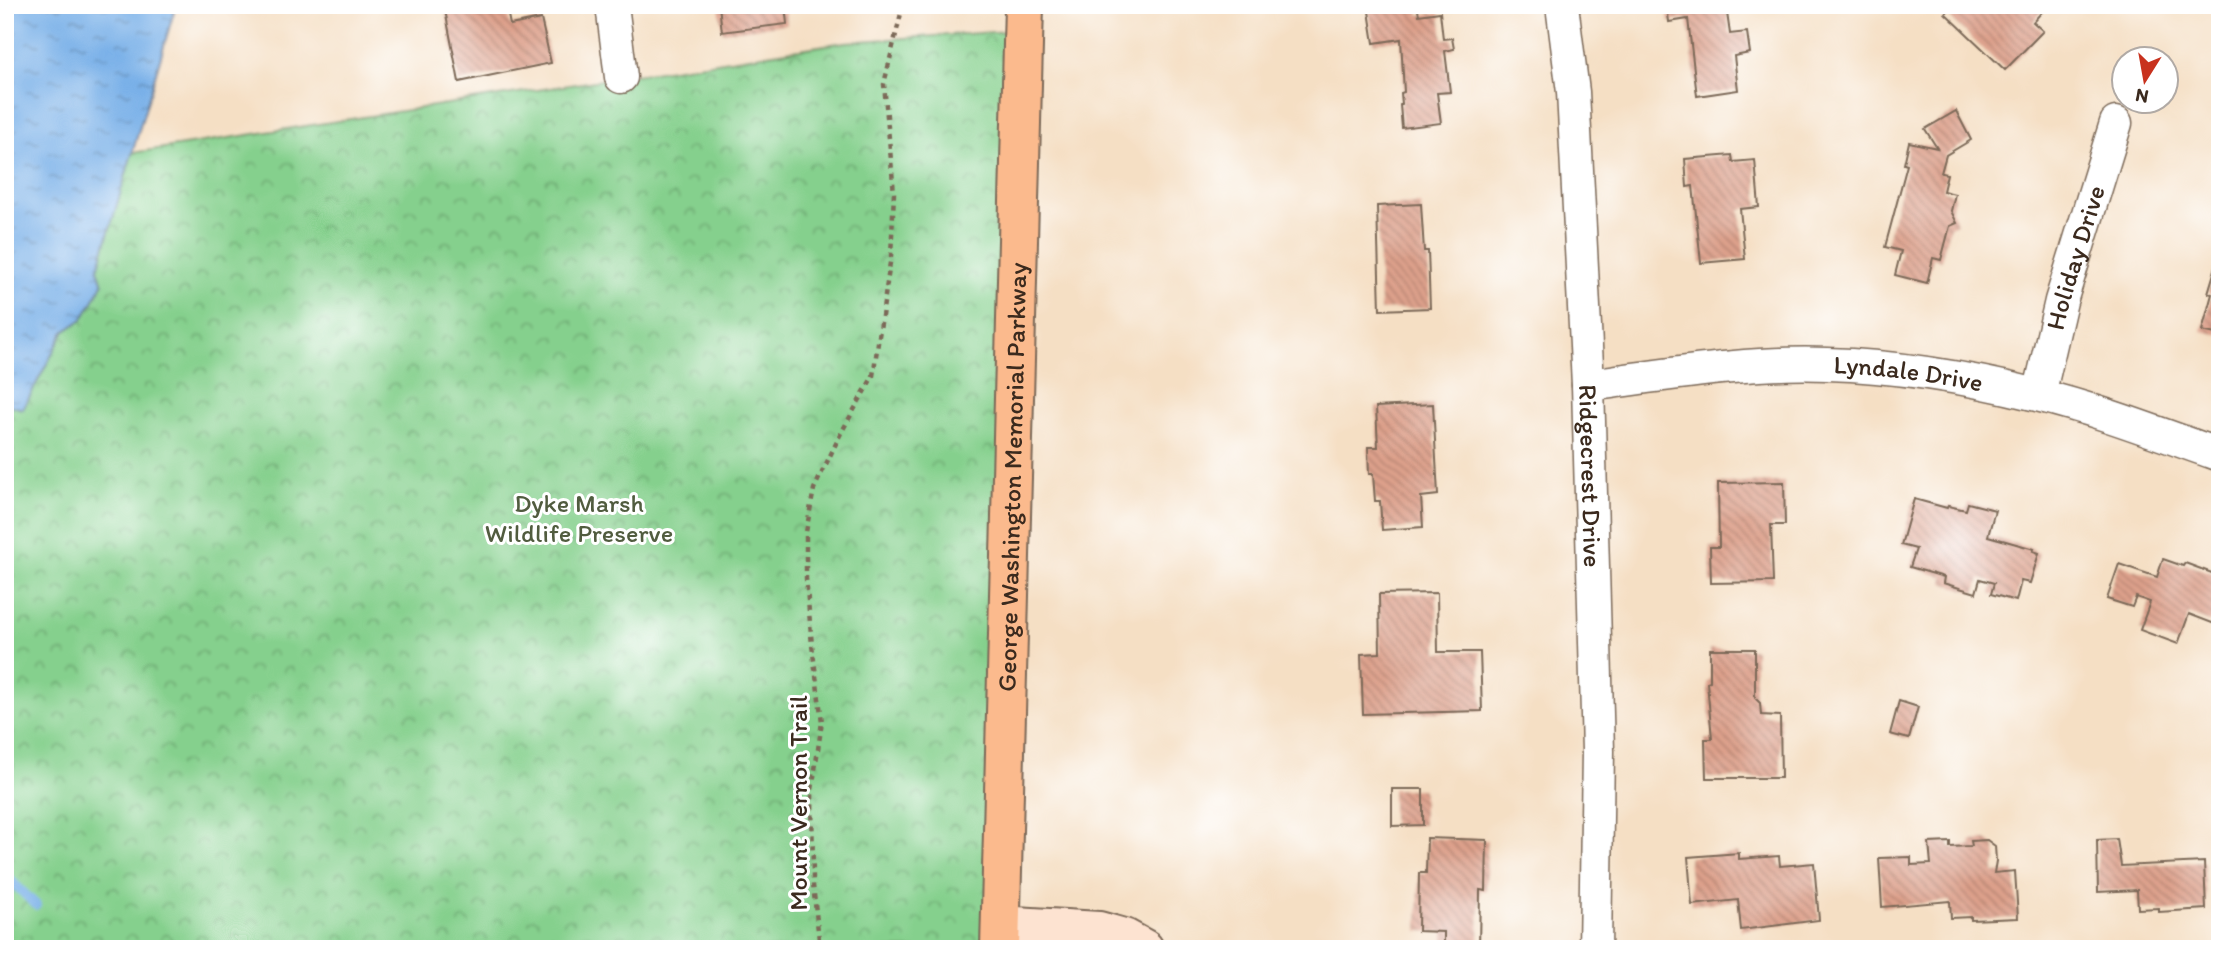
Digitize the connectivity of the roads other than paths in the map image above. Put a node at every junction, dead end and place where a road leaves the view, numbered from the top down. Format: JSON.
{"nodes":[{"id":1,"x":612,"y":5,"type":"edge"},
{"id":2,"x":1024,"y":5,"type":"edge"},
{"id":3,"x":1562,"y":5,"type":"edge"},
{"id":4,"x":621,"y":77,"type":"dead end"},
{"id":5,"x":2116,"y":123,"type":"dead end"},
{"id":6,"x":1588,"y":386,"type":"junction"},
{"id":7,"x":2039,"y":395,"type":"junction"},
{"id":8,"x":2220,"y":455,"type":"edge"},
{"id":9,"x":1000,"y":937,"type":"edge"},
{"id":10,"x":1144,"y":949,"type":"edge"},
{"id":11,"x":1595,"y":949,"type":"edge"}],
"edges":[{"from":1,"to":4,"type":"street"},
{"from":2,"to":9,"type":"main road","name":"George Washington Memorial Parkway"},
{"from":3,"to":6,"type":"street","name":"Ridgecrest Drive"},
{"from":5,"to":7,"type":"street","name":"Holiday Drive"},
{"from":6,"to":7,"type":"street","name":"Lyndale Drive"},
{"from":6,"to":11,"type":"street","name":"Ridgecrest Drive"},
{"from":7,"to":8,"type":"street","name":"Lyndale Drive"},
{"from":9,"to":10,"type":"main road"}]}
